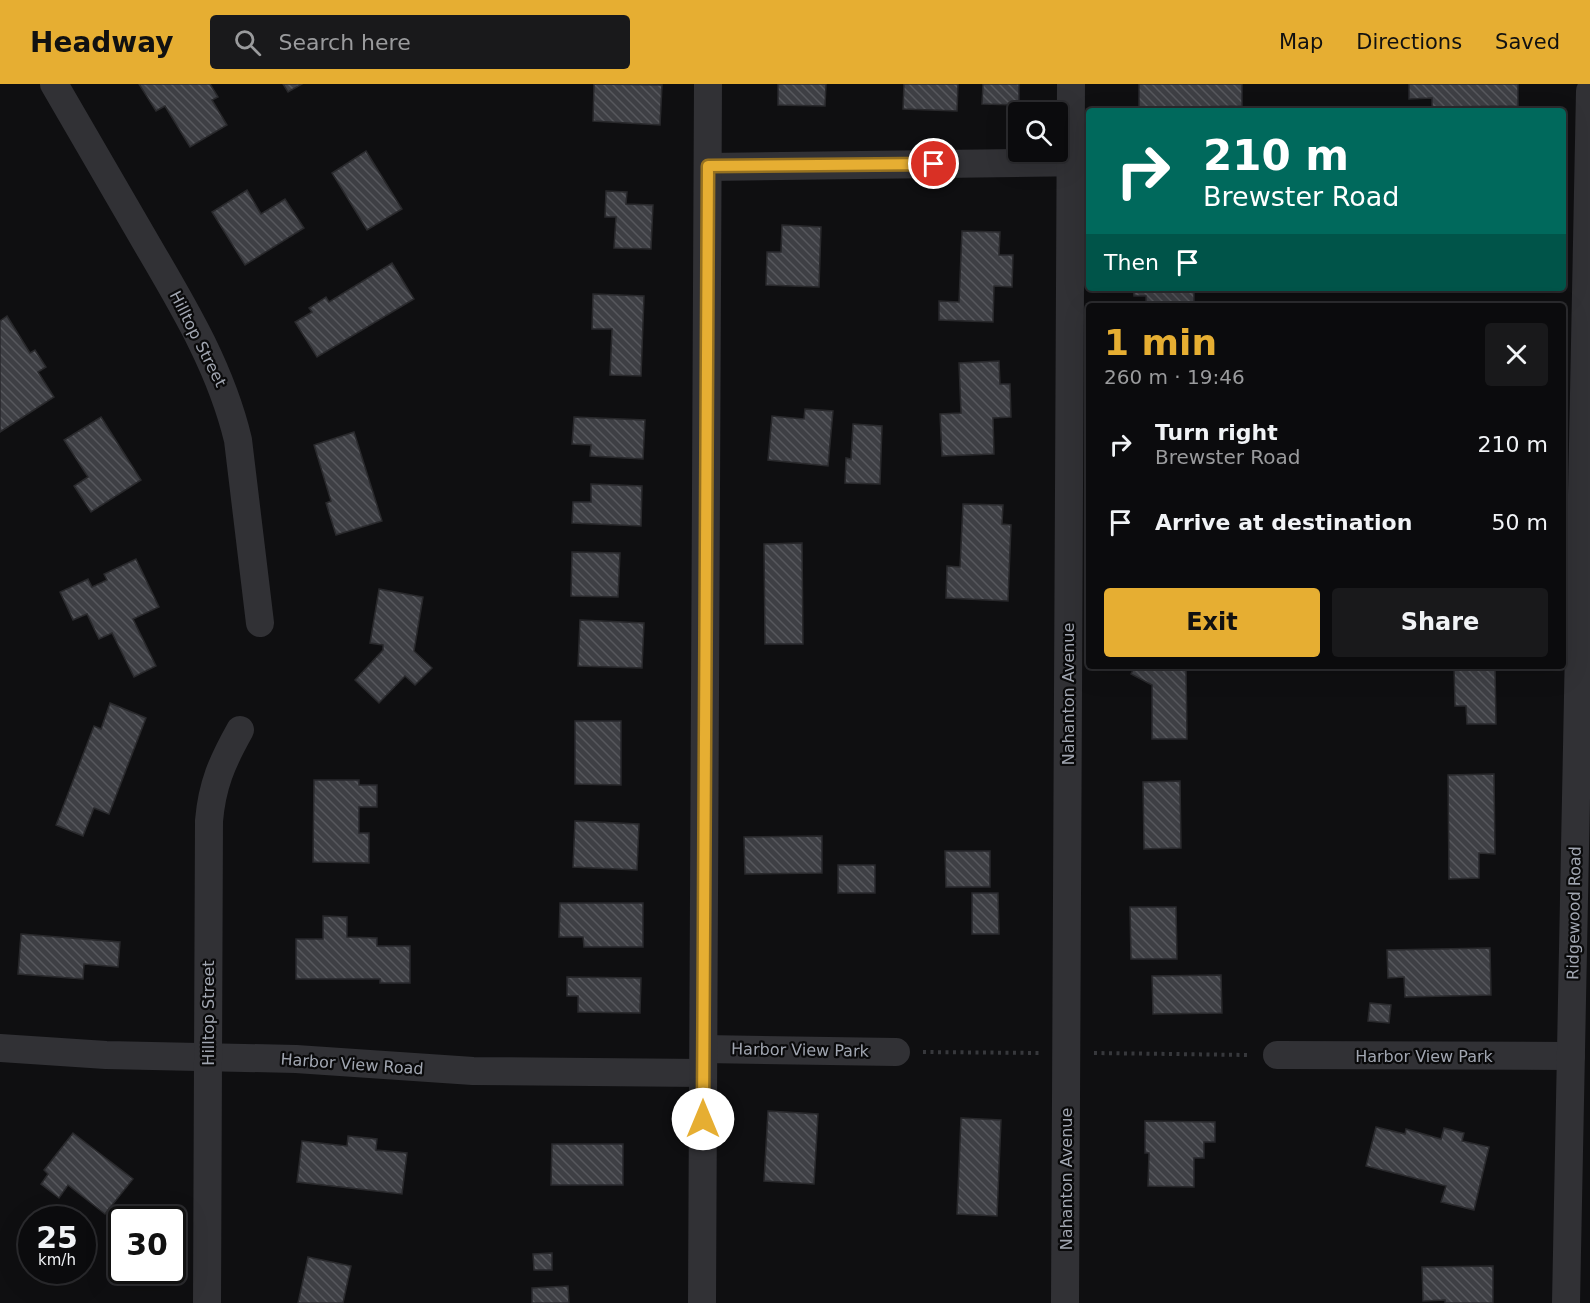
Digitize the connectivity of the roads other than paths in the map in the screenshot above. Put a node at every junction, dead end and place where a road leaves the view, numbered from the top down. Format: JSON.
{"nodes":[{"id":1,"x":54,"y":84,"type":"edge"},
{"id":2,"x":708,"y":84,"type":"edge"},
{"id":3,"x":1071,"y":84,"type":"edge"},
{"id":4,"x":1590,"y":91,"type":"edge"},
{"id":5,"x":1080,"y":162,"type":"edge"},
{"id":6,"x":708,"y":166,"type":"junction"},
{"id":7,"x":1575,"y":169,"type":"edge"},
{"id":8,"x":260,"y":623,"type":"dead end"},
{"id":9,"x":240,"y":730,"type":"dead end"},
{"id":10,"x":0,"y":1048,"type":"edge"},
{"id":11,"x":896,"y":1052,"type":"dead end"},
{"id":12,"x":1278,"y":1055,"type":"dead end"},
{"id":13,"x":1571,"y":1056,"type":"junction"},
{"id":14,"x":208,"y":1058,"type":"junction"},
{"id":15,"x":704,"y":1061,"type":"junction"},
{"id":16,"x":207,"y":1303,"type":"edge"},
{"id":17,"x":702,"y":1303,"type":"edge"},
{"id":18,"x":1065,"y":1303,"type":"edge"},
{"id":19,"x":1566,"y":1303,"type":"edge"}],
"edges":[{"from":1,"to":8,"type":"street","name":"Hilltop Street"},
{"from":2,"to":6,"type":"street"},
{"from":3,"to":5,"type":"street","name":"Nahanton Avenue"},
{"from":4,"to":7,"type":"street","name":"Ridgewood Road"},
{"from":5,"to":6,"type":"street"},
{"from":5,"to":18,"type":"street","name":"Nahanton Avenue"},
{"from":6,"to":15,"type":"street"},
{"from":7,"to":13,"type":"street","name":"Ridgewood Road"},
{"from":9,"to":14,"type":"street","name":"Hilltop Street"},
{"from":10,"to":14,"type":"street","name":"Harbor View Road"},
{"from":11,"to":15,"type":"street","name":"Harbor View Park"},
{"from":12,"to":13,"type":"street","name":"Harbor View Park"},
{"from":13,"to":19,"type":"street","name":"Ridgewood Road"},
{"from":14,"to":15,"type":"street","name":"Harbor View Road"},
{"from":14,"to":16,"type":"street","name":"Hilltop Street"},
{"from":15,"to":17,"type":"street"}]}
